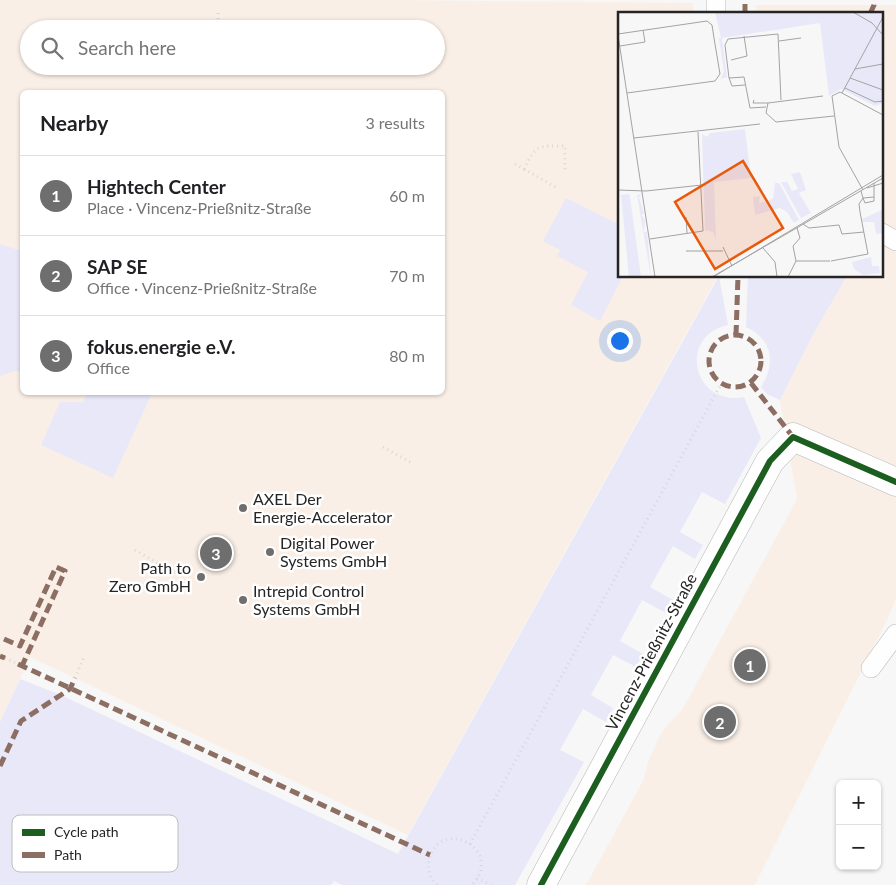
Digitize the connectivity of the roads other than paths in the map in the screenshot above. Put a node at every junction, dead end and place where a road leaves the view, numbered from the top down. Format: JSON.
{"nodes":[{"id":1,"x":884,"y":234,"type":"edge"},
{"id":2,"x":896,"y":241,"type":"edge"},
{"id":3,"x":896,"y":482,"type":"edge"},
{"id":4,"x":896,"y":634,"type":"edge"},
{"id":5,"x":871,"y":668,"type":"dead end"},
{"id":6,"x":541,"y":885,"type":"edge"}],
"edges":[{"from":1,"to":2,"type":"lane"},
{"from":3,"to":6,"type":"street","name":"Vincenz-Prießnitz-Straße"},
{"from":4,"to":5,"type":"lane"}]}
